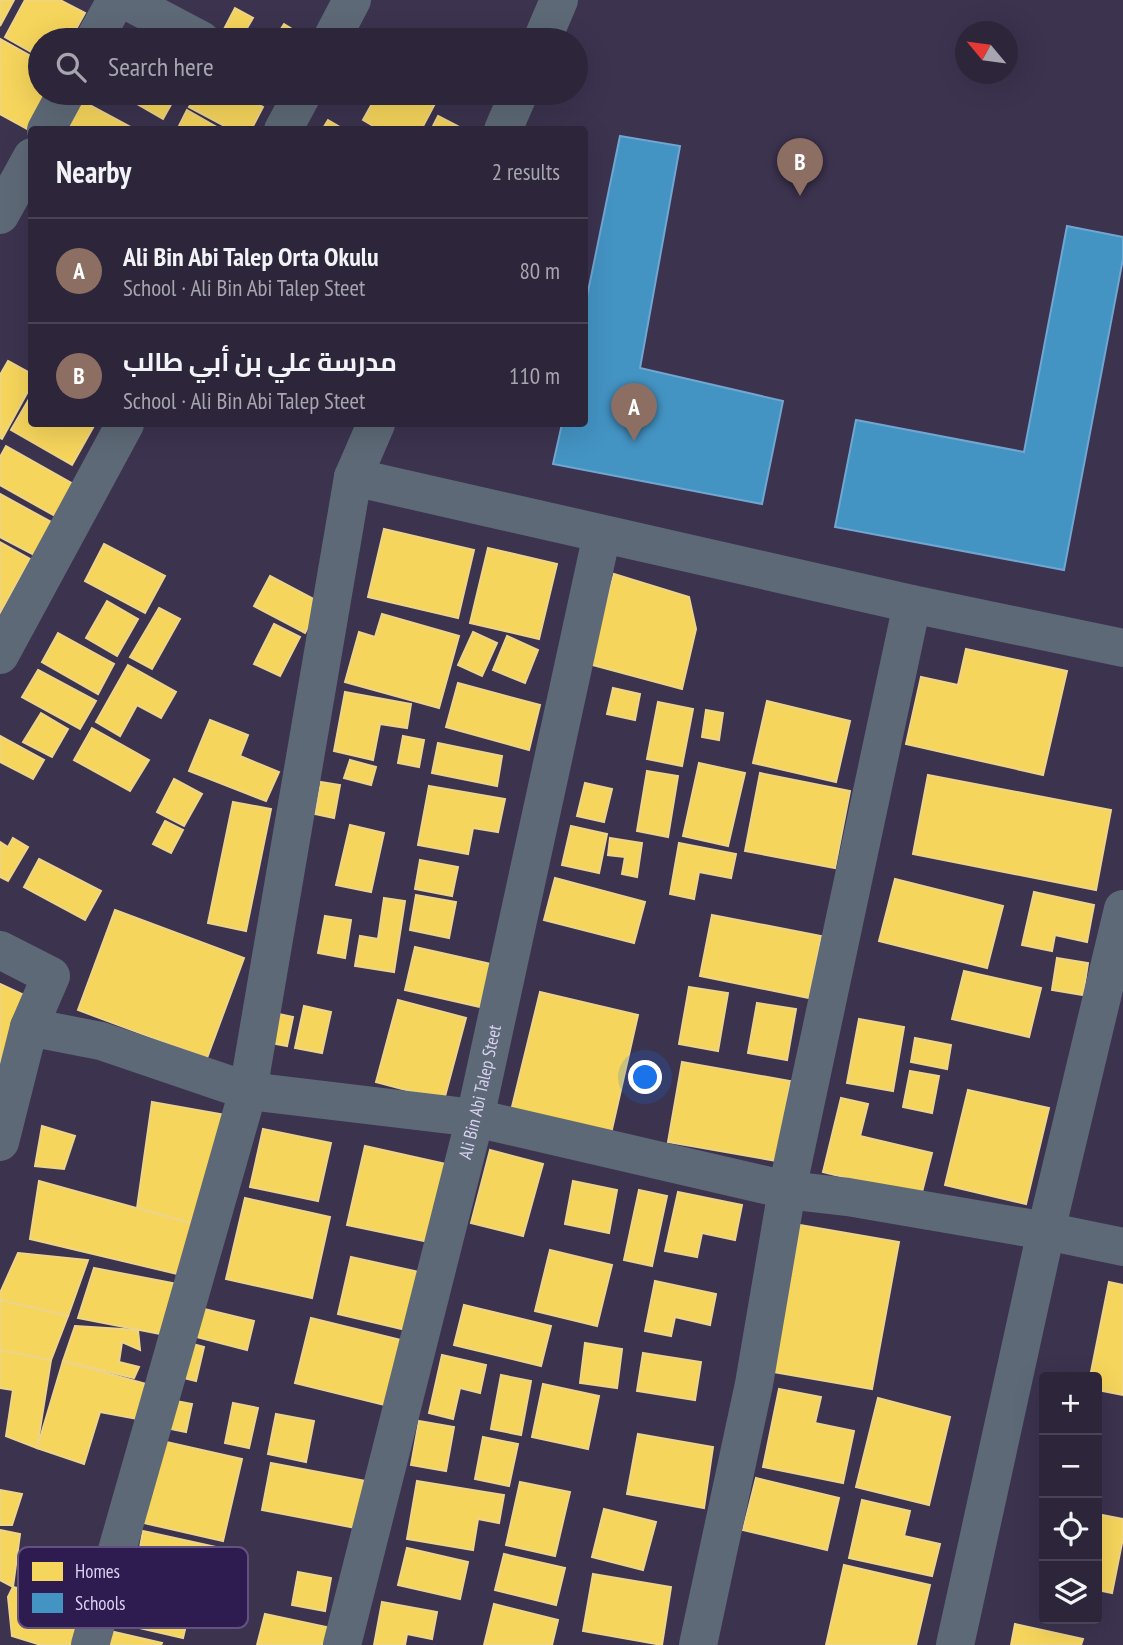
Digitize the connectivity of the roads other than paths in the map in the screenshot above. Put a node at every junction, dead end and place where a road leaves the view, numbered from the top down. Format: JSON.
{"nodes":[{"id":1,"x":116,"y":0,"type":"edge"},
{"id":2,"x":125,"y":0,"type":"edge"},
{"id":3,"x":352,"y":0,"type":"edge"},
{"id":4,"x":559,"y":0,"type":"edge"},
{"id":5,"x":101,"y":28,"type":"edge"},
{"id":6,"x":178,"y":28,"type":"edge"},
{"id":7,"x":337,"y":28,"type":"edge"},
{"id":8,"x":547,"y":28,"type":"edge"},
{"id":9,"x":60,"y":105,"type":"edge"},
{"id":10,"x":295,"y":105,"type":"edge"},
{"id":11,"x":514,"y":105,"type":"edge"},
{"id":12,"x":48,"y":126,"type":"edge"},
{"id":13,"x":285,"y":126,"type":"edge"},
{"id":14,"x":505,"y":126,"type":"edge"},
{"id":15,"x":28,"y":164,"type":"edge"},
{"id":16,"x":0,"y":215,"type":"edge"},
{"id":17,"x":123,"y":427,"type":"edge"},
{"id":18,"x":375,"y":427,"type":"edge"},
{"id":19,"x":353,"y":477,"type":"junction"},
{"id":20,"x":602,"y":534,"type":"junction"},
{"id":21,"x":912,"y":604,"type":"junction"},
{"id":22,"x":1123,"y":648,"type":"edge"},
{"id":23,"x":0,"y":655,"type":"edge"},
{"id":24,"x":1123,"y":909,"type":"edge"},
{"id":25,"x":0,"y":950,"type":"edge"},
{"id":26,"x":1116,"y":968,"type":"edge"},
{"id":27,"x":29,"y":1027,"type":"junction"},
{"id":28,"x":248,"y":1091,"type":"junction"},
{"id":29,"x":475,"y":1118,"type":"junction"},
{"id":30,"x":0,"y":1142,"type":"edge"},
{"id":31,"x":787,"y":1190,"type":"junction"},
{"id":32,"x":1046,"y":1231,"type":"junction"},
{"id":33,"x":1123,"y":1247,"type":"edge"},
{"id":34,"x":118,"y":1547,"type":"edge"},
{"id":35,"x":95,"y":1628,"type":"edge"},
{"id":36,"x":90,"y":1645,"type":"edge"},
{"id":37,"x":342,"y":1645,"type":"edge"},
{"id":38,"x":698,"y":1645,"type":"edge"},
{"id":39,"x":955,"y":1645,"type":"edge"}],
"edges":[{"from":1,"to":5,"type":"street"},
{"from":2,"to":6,"type":"street"},
{"from":3,"to":7,"type":"street"},
{"from":4,"to":8,"type":"street"},
{"from":9,"to":12,"type":"street"},
{"from":10,"to":13,"type":"street"},
{"from":11,"to":14,"type":"street"},
{"from":15,"to":16,"type":"street"},
{"from":17,"to":23,"type":"street"},
{"from":18,"to":19,"type":"street"},
{"from":19,"to":20,"type":"street"},
{"from":19,"to":28,"type":"street"},
{"from":20,"to":21,"type":"street"},
{"from":20,"to":29,"type":"street","name":"Ali Bin Abi Talep Steet"},
{"from":21,"to":22,"type":"street"},
{"from":21,"to":31,"type":"street"},
{"from":24,"to":26,"type":"street"},
{"from":25,"to":27,"type":"street"},
{"from":26,"to":32,"type":"street"},
{"from":27,"to":28,"type":"street"},
{"from":27,"to":30,"type":"street"},
{"from":28,"to":29,"type":"street"},
{"from":28,"to":34,"type":"street"},
{"from":29,"to":31,"type":"street"},
{"from":29,"to":37,"type":"street","name":"Ali Bin Abi Talep Steet"},
{"from":31,"to":32,"type":"street"},
{"from":31,"to":38,"type":"street"},
{"from":32,"to":33,"type":"street"},
{"from":32,"to":39,"type":"street"},
{"from":35,"to":36,"type":"street"}]}
